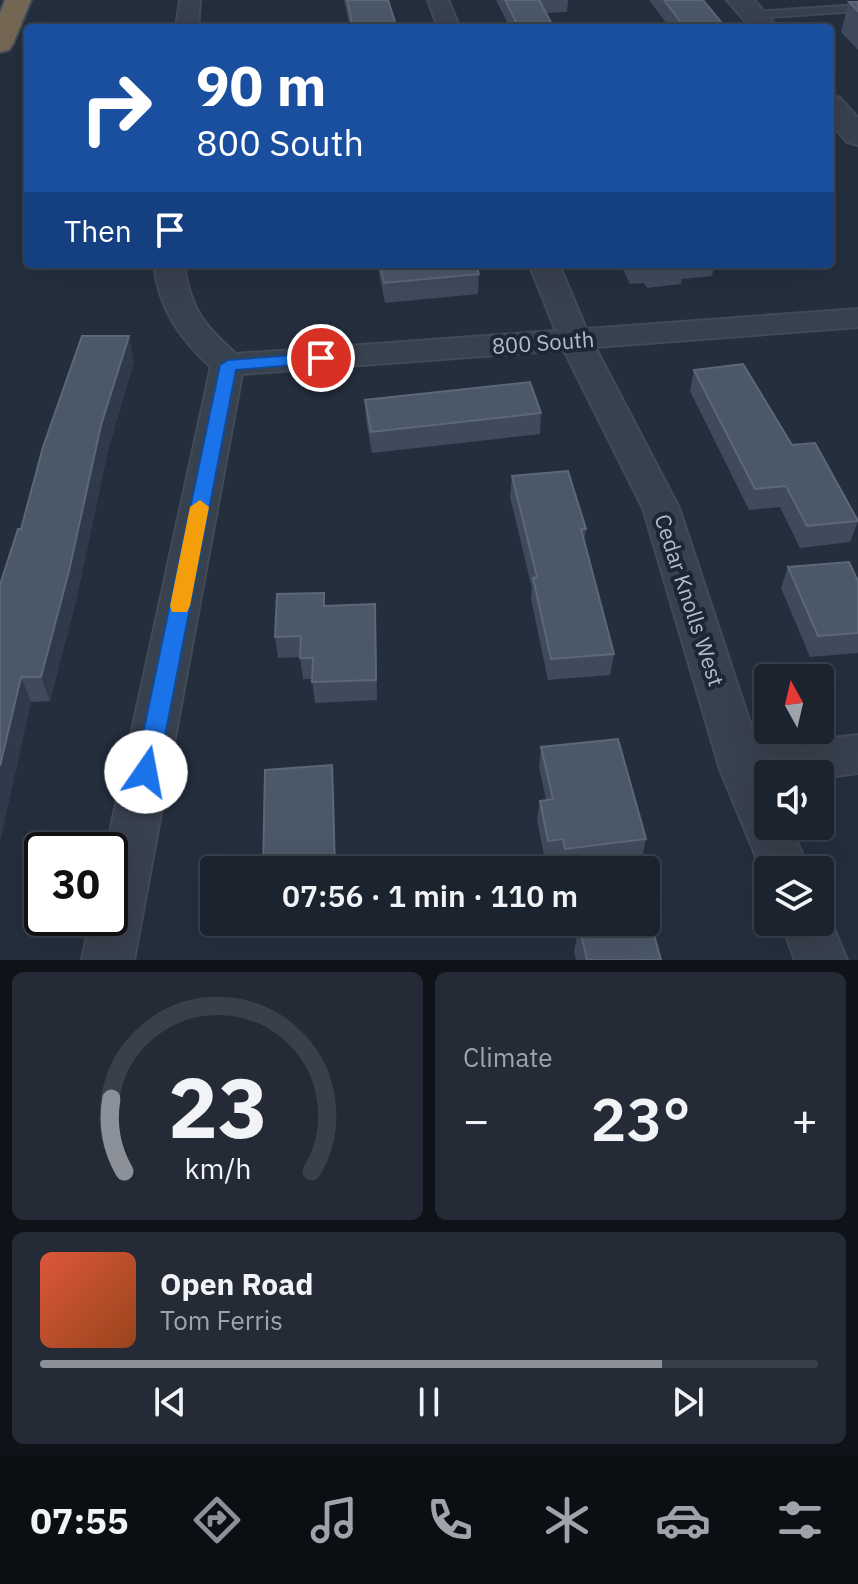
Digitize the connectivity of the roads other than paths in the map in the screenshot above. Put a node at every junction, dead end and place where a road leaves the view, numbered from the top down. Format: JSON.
{"nodes":[{"id":1,"x":18,"y":0,"type":"edge"},
{"id":2,"x":190,"y":0,"type":"edge"},
{"id":3,"x":438,"y":0,"type":"edge"},
{"id":4,"x":858,"y":8,"type":"edge"},
{"id":5,"x":753,"y":14,"type":"edge"},
{"id":6,"x":187,"y":24,"type":"edge"},
{"id":7,"x":447,"y":24,"type":"edge"},
{"id":8,"x":0,"y":44,"type":"edge"},
{"id":9,"x":834,"y":109,"type":"edge"},
{"id":10,"x":858,"y":136,"type":"edge"},
{"id":11,"x":169,"y":268,"type":"edge"},
{"id":12,"x":546,"y":268,"type":"edge"},
{"id":13,"x":858,"y":318,"type":"edge"},
{"id":14,"x":575,"y":339,"type":"junction"},
{"id":15,"x":228,"y":365,"type":"junction"},
{"id":16,"x":858,"y":754,"type":"edge"},
{"id":17,"x":743,"y":769,"type":"junction"},
{"id":18,"x":779,"y":856,"type":"edge"},
{"id":19,"x":812,"y":936,"type":"edge"},
{"id":20,"x":108,"y":960,"type":"edge"},
{"id":21,"x":821,"y":960,"type":"edge"}],
"edges":[{"from":1,"to":8,"type":"highway"},
{"from":2,"to":6,"type":"street"},
{"from":3,"to":7,"type":"street"},
{"from":4,"to":5,"type":"lane"},
{"from":9,"to":10,"type":"street"},
{"from":11,"to":15,"type":"street"},
{"from":12,"to":14,"type":"street","name":"Cedar Knolls West"},
{"from":13,"to":14,"type":"street","name":"800 South"},
{"from":14,"to":15,"type":"street","name":"800 South"},
{"from":14,"to":17,"type":"street","name":"Cedar Knolls West"},
{"from":15,"to":20,"type":"street"},
{"from":16,"to":17,"type":"street"},
{"from":17,"to":18,"type":"street","name":"Cedar Knolls West"},
{"from":19,"to":21,"type":"street"}]}
